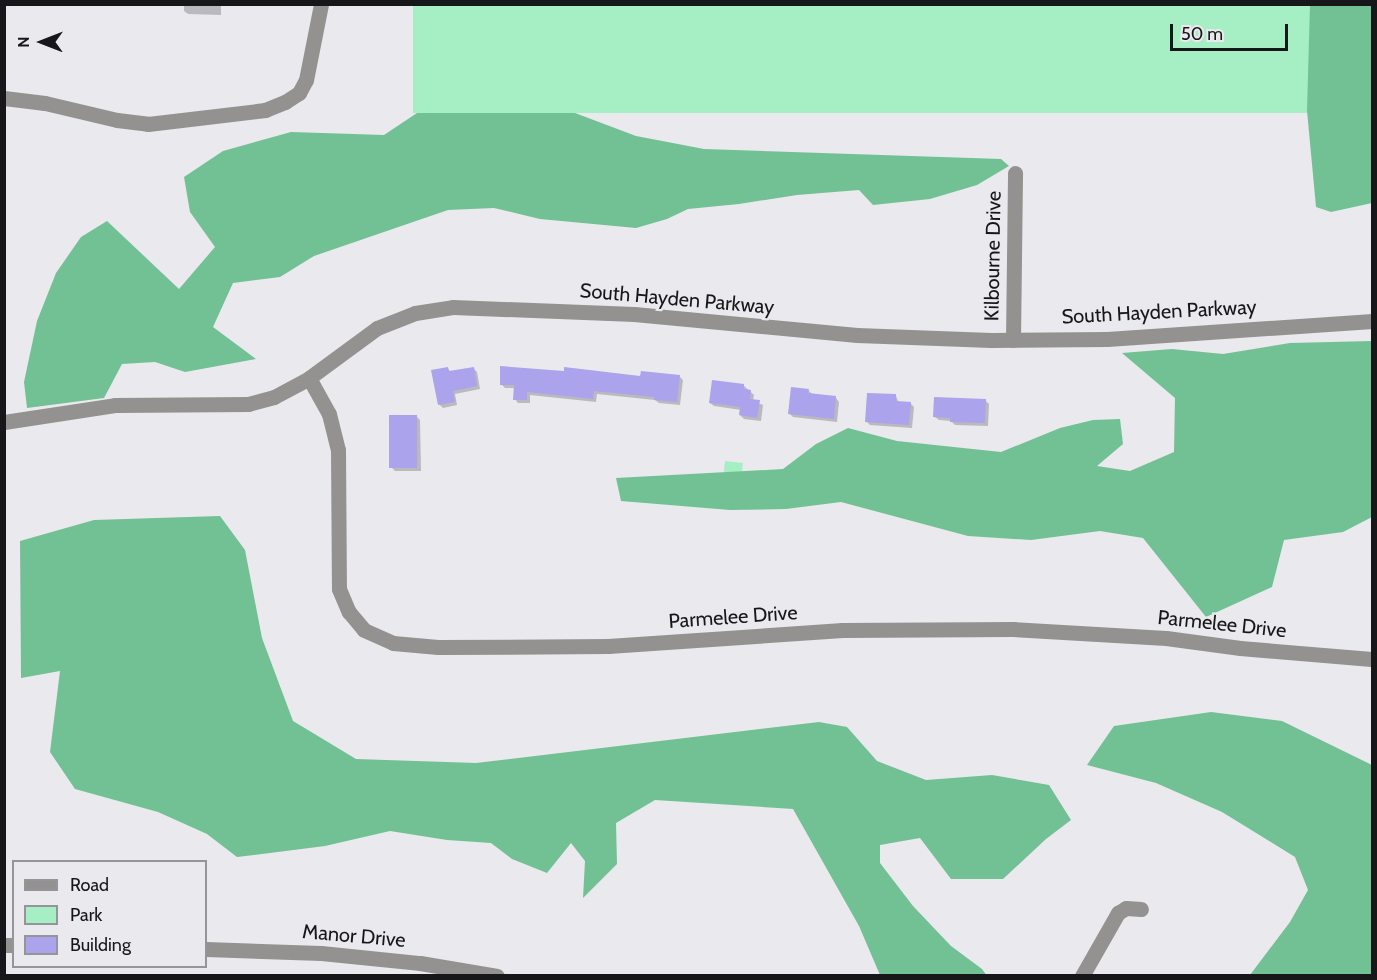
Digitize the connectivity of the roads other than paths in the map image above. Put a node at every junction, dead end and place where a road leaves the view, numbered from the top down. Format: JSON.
{"nodes":[{"id":1,"x":321,"y":4,"type":"edge"},
{"id":2,"x":4,"y":98,"type":"edge"},
{"id":3,"x":1015,"y":173,"type":"dead end"},
{"id":4,"x":1372,"y":321,"type":"edge"},
{"id":5,"x":1012,"y":340,"type":"junction"},
{"id":6,"x":309,"y":378,"type":"junction"},
{"id":7,"x":4,"y":422,"type":"edge"},
{"id":8,"x":1372,"y":659,"type":"edge"},
{"id":9,"x":1140,"y":909,"type":"dead end"},
{"id":10,"x":207,"y":949,"type":"edge"},
{"id":11,"x":497,"y":975,"type":"edge"},
{"id":12,"x":1082,"y":975,"type":"edge"}],
"edges":[{"from":1,"to":2,"type":"street"},
{"from":3,"to":5,"type":"street","name":"Kilbourne Drive"},
{"from":4,"to":5,"type":"street","name":"South Hayden Parkway"},
{"from":5,"to":6,"type":"street","name":"South Hayden Parkway"},
{"from":6,"to":7,"type":"street","name":"South Hayden Parkway"},
{"from":6,"to":8,"type":"street","name":"Parmelee Drive"},
{"from":9,"to":12,"type":"street"},
{"from":10,"to":11,"type":"street","name":"Manor Drive"}]}
